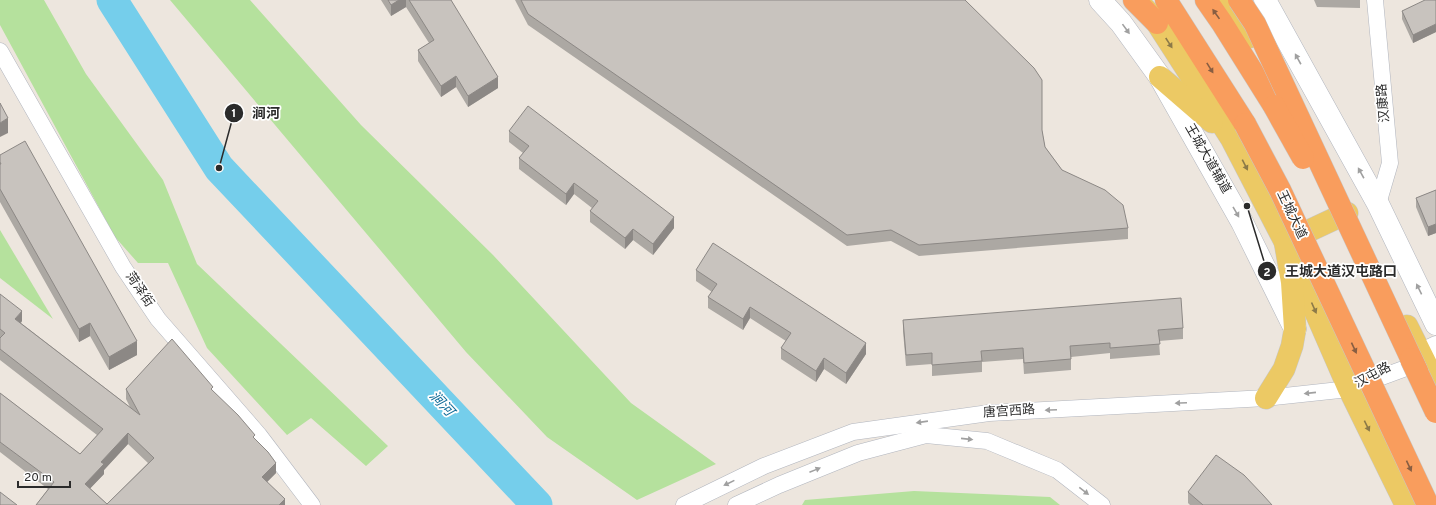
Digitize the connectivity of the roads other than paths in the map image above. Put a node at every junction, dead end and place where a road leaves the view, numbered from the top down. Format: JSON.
{"nodes":[{"id":1,"x":1100,"y":0,"type":"edge"},
{"id":2,"x":1134,"y":0,"type":"edge"},
{"id":3,"x":1138,"y":0,"type":"edge"},
{"id":4,"x":1166,"y":0,"type":"edge"},
{"id":5,"x":1206,"y":0,"type":"edge"},
{"id":6,"x":1225,"y":0,"type":"edge"},
{"id":7,"x":1239,"y":0,"type":"edge"},
{"id":8,"x":1265,"y":0,"type":"edge"},
{"id":9,"x":1375,"y":0,"type":"edge"},
{"id":10,"x":1157,"y":23,"type":"junction"},
{"id":11,"x":0,"y":51,"type":"edge"},
{"id":12,"x":1160,"y":77,"type":"junction"},
{"id":13,"x":1231,"y":138,"type":"junction"},
{"id":14,"x":1378,"y":204,"type":"junction"},
{"id":15,"x":1347,"y":213,"type":"junction"},
{"id":16,"x":1285,"y":242,"type":"junction"},
{"id":17,"x":1436,"y":324,"type":"edge"},
{"id":18,"x":1295,"y":329,"type":"junction"},
{"id":19,"x":1427,"y":357,"type":"edge"},
{"id":20,"x":1436,"y":384,"type":"edge"},
{"id":21,"x":1349,"y":389,"type":"junction"},
{"id":22,"x":1266,"y":398,"type":"junction"},
{"id":23,"x":1436,"y":406,"type":"edge"},
{"id":24,"x":1436,"y":412,"type":"edge"},
{"id":25,"x":1436,"y":494,"type":"edge"},
{"id":26,"x":312,"y":505,"type":"edge"},
{"id":27,"x":684,"y":505,"type":"edge"},
{"id":28,"x":736,"y":505,"type":"edge"},
{"id":29,"x":1102,"y":505,"type":"edge"},
{"id":30,"x":1406,"y":505,"type":"edge"},
{"id":31,"x":1412,"y":505,"type":"edge"},
{"id":32,"x":1428,"y":505,"type":"edge"}],
"edges":[{"from":1,"to":12,"type":"main road","name":"王城大道辅道","one_way":true},
{"from":2,"to":10,"type":"highway"},
{"from":3,"to":10,"type":"main road"},
{"from":4,"to":32,"type":"highway","name":"王城大道","one_way":true,"bridge":true},
{"from":19,"to":5,"type":"highway","one_way":true,"bridge":true},
{"from":6,"to":15,"type":"main road"},
{"from":7,"to":19,"type":"highway","bridge":true},
{"from":14,"to":8,"type":"main road","one_way":true},
{"from":9,"to":14,"type":"street","name":"汉康路"},
{"from":10,"to":13,"type":"main road","one_way":true},
{"from":11,"to":26,"type":"street","name":"菏泽街"},
{"from":12,"to":13,"type":"main road"},
{"from":12,"to":18,"type":"main road","name":"王城大道辅道","one_way":true},
{"from":13,"to":16,"type":"main road","one_way":true},
{"from":17,"to":14,"type":"main road","one_way":true},
{"from":15,"to":16,"type":"main road"},
{"from":15,"to":19,"type":"main road"},
{"from":16,"to":18,"type":"main road"},
{"from":16,"to":21,"type":"main road","one_way":true},
{"from":18,"to":22,"type":"main road"},
{"from":19,"to":20,"type":"main road"},
{"from":19,"to":21,"type":"street","name":"汉屯路"},
{"from":19,"to":23,"type":"highway","bridge":true},
{"from":19,"to":24,"type":"highway","bridge":true},
{"from":21,"to":22,"type":"street","name":"唐宫西路","one_way":true},
{"from":21,"to":30,"type":"main road","one_way":true},
{"from":22,"to":27,"type":"street","name":"唐宫西路","one_way":true},
{"from":25,"to":31,"type":"main road"},
{"from":28,"to":29,"type":"street","name":"唐宫西路","one_way":true}]}
